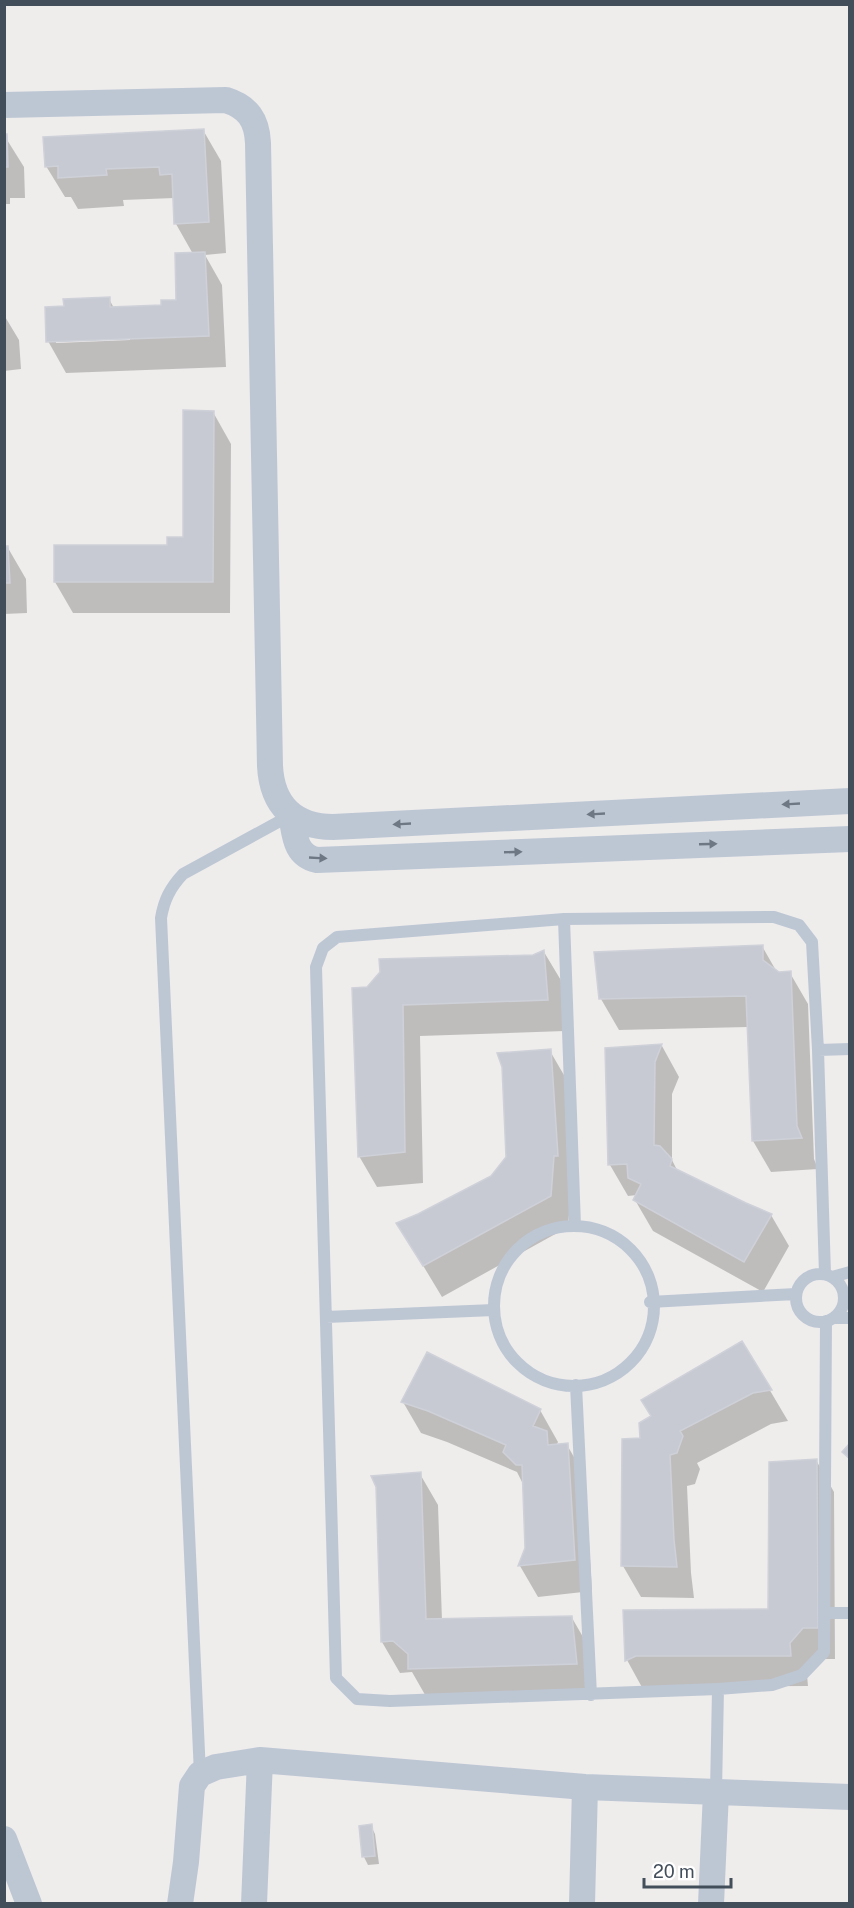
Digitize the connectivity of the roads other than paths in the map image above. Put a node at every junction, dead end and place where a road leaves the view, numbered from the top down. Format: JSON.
{"nodes":[{"id":1,"x":4,"y":105,"type":"edge"},
{"id":2,"x":849,"y":801,"type":"edge"},
{"id":3,"x":291,"y":815,"type":"junction"},
{"id":4,"x":849,"y":839,"type":"edge"},
{"id":5,"x":564,"y":919,"type":"junction"},
{"id":6,"x":849,"y":1049,"type":"edge"},
{"id":7,"x":818,"y":1050,"type":"junction"},
{"id":8,"x":575,"y":1226,"type":"junction"},
{"id":9,"x":849,"y":1272,"type":"edge"},
{"id":10,"x":828,"y":1276,"type":"junction"},
{"id":11,"x":796,"y":1294,"type":"junction"},
{"id":12,"x":650,"y":1302,"type":"junction"},
{"id":13,"x":494,"y":1310,"type":"junction"},
{"id":14,"x":326,"y":1317,"type":"junction"},
{"id":15,"x":849,"y":1318,"type":"edge"},
{"id":16,"x":830,"y":1319,"type":"junction"},
{"id":17,"x":576,"y":1385,"type":"junction"},
{"id":18,"x":825,"y":1613,"type":"junction"},
{"id":19,"x":849,"y":1613,"type":"edge"},
{"id":20,"x":718,"y":1689,"type":"junction"},
{"id":21,"x":591,"y":1695,"type":"junction"},
{"id":22,"x":260,"y":1760,"type":"junction"},
{"id":23,"x":200,"y":1774,"type":"junction"},
{"id":24,"x":585,"y":1787,"type":"junction"},
{"id":25,"x":716,"y":1792,"type":"junction"},
{"id":26,"x":849,"y":1797,"type":"edge"},
{"id":27,"x":4,"y":1839,"type":"edge"},
{"id":28,"x":29,"y":1904,"type":"edge"},
{"id":29,"x":180,"y":1904,"type":"edge"},
{"id":30,"x":254,"y":1904,"type":"edge"},
{"id":31,"x":582,"y":1904,"type":"edge"},
{"id":32,"x":711,"y":1904,"type":"edge"}],
"edges":[{"from":1,"to":3,"type":"street"},
{"from":2,"to":3,"type":"street","one_way":true},
{"from":3,"to":4,"type":"street","one_way":true},
{"from":3,"to":23,"type":"lane"},
{"from":5,"to":7,"type":"lane"},
{"from":5,"to":8,"type":"lane"},
{"from":5,"to":14,"type":"lane"},
{"from":6,"to":7,"type":"lane"},
{"from":7,"to":10,"type":"lane"},
{"from":8,"to":12,"type":"lane"},
{"from":8,"to":13,"type":"lane"},
{"from":9,"to":10,"type":"lane"},
{"from":10,"to":11,"type":"lane"},
{"from":10,"to":16,"type":"lane"},
{"from":11,"to":12,"type":"lane"},
{"from":11,"to":16,"type":"lane"},
{"from":12,"to":17,"type":"lane"},
{"from":13,"to":14,"type":"lane"},
{"from":13,"to":17,"type":"lane"},
{"from":14,"to":21,"type":"lane"},
{"from":15,"to":16,"type":"lane"},
{"from":16,"to":18,"type":"lane"},
{"from":17,"to":21,"type":"lane"},
{"from":18,"to":19,"type":"lane"},
{"from":18,"to":20,"type":"lane"},
{"from":20,"to":21,"type":"lane"},
{"from":20,"to":25,"type":"lane"},
{"from":22,"to":23,"type":"street"},
{"from":22,"to":24,"type":"street"},
{"from":22,"to":30,"type":"street"},
{"from":23,"to":29,"type":"street"},
{"from":24,"to":25,"type":"street"},
{"from":24,"to":31,"type":"street"},
{"from":25,"to":26,"type":"street"},
{"from":25,"to":32,"type":"street"},
{"from":27,"to":28,"type":"street"}]}
